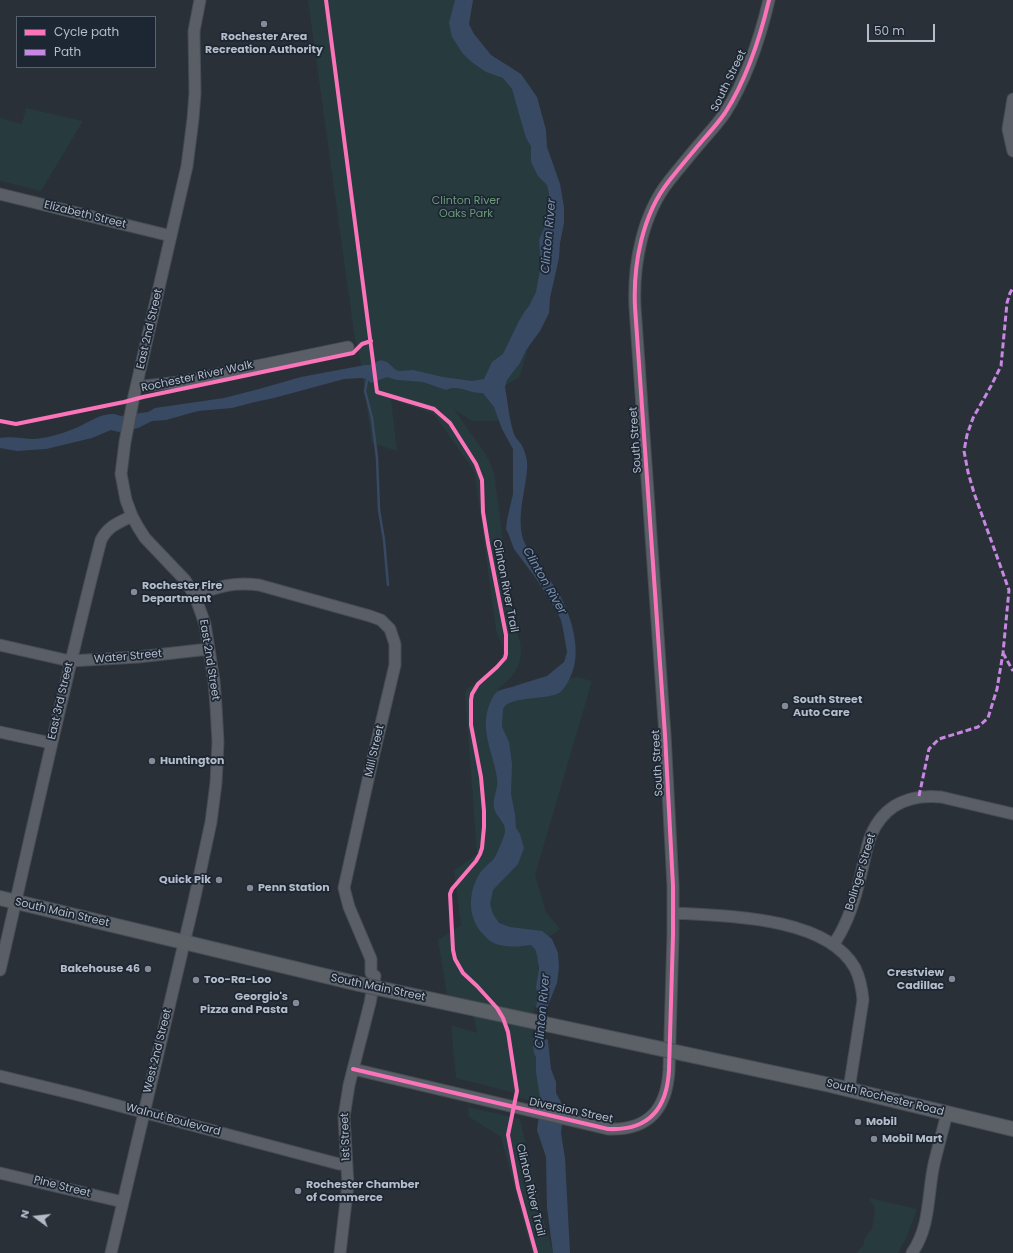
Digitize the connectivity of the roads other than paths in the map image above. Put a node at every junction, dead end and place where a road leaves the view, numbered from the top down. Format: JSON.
{"nodes":[{"id":1,"x":200,"y":0,"type":"edge"},
{"id":2,"x":769,"y":0,"type":"edge"},
{"id":3,"x":1013,"y":99,"type":"edge"},
{"id":4,"x":1013,"y":151,"type":"edge"},
{"id":5,"x":0,"y":194,"type":"edge"},
{"id":6,"x":171,"y":236,"type":"junction"},
{"id":7,"x":348,"y":347,"type":"dead end"},
{"id":8,"x":136,"y":386,"type":"junction"},
{"id":9,"x":132,"y":516,"type":"junction"},
{"id":10,"x":195,"y":596,"type":"junction"},
{"id":11,"x":0,"y":645,"type":"edge"},
{"id":12,"x":209,"y":649,"type":"junction"},
{"id":13,"x":70,"y":661,"type":"junction"},
{"id":14,"x":0,"y":732,"type":"edge"},
{"id":15,"x":51,"y":743,"type":"junction"},
{"id":16,"x":1013,"y":814,"type":"edge"},
{"id":17,"x":0,"y":898,"type":"edge"},
{"id":18,"x":15,"y":902,"type":"junction"},
{"id":19,"x":674,"y":913,"type":"junction"},
{"id":20,"x":184,"y":943,"type":"junction"},
{"id":21,"x":833,"y":945,"type":"junction"},
{"id":22,"x":0,"y":970,"type":"edge"},
{"id":23,"x":354,"y":1069,"type":"junction"},
{"id":24,"x":757,"y":1070,"type":"joint"},
{"id":25,"x":0,"y":1076,"type":"edge"},
{"id":26,"x":849,"y":1089,"type":"junction"},
{"id":27,"x":144,"y":1112,"type":"junction"},
{"id":28,"x":947,"y":1114,"type":"junction"},
{"id":29,"x":1013,"y":1129,"type":"edge"},
{"id":30,"x":346,"y":1164,"type":"junction"},
{"id":31,"x":0,"y":1173,"type":"edge"},
{"id":32,"x":124,"y":1202,"type":"junction"},
{"id":33,"x":111,"y":1253,"type":"edge"},
{"id":34,"x":340,"y":1253,"type":"edge"},
{"id":35,"x":912,"y":1253,"type":"edge"}],
"edges":[{"from":1,"to":6,"type":"street","name":"East 2nd Street"},
{"from":2,"to":19,"type":"street","name":"South Street"},
{"from":3,"to":4,"type":"street"},
{"from":5,"to":6,"type":"street","name":"Elizabeth Street"},
{"from":6,"to":8,"type":"street","name":"East 2nd Street"},
{"from":7,"to":8,"type":"street"},
{"from":8,"to":9,"type":"street","name":"East 2nd Street"},
{"from":9,"to":10,"type":"street","name":"East 2nd Street"},
{"from":9,"to":13,"type":"street","name":"East 3rd Street"},
{"from":10,"to":12,"type":"street","name":"East 2nd Street"},
{"from":10,"to":23,"type":"street","name":"Mill Street"},
{"from":11,"to":13,"type":"street","name":"Water Street"},
{"from":12,"to":13,"type":"street","name":"Water Street"},
{"from":12,"to":20,"type":"street","name":"East 2nd Street"},
{"from":13,"to":15,"type":"street","name":"East 3rd Street"},
{"from":14,"to":15,"type":"street"},
{"from":15,"to":18,"type":"street","name":"East 3rd Street"},
{"from":16,"to":21,"type":"street","name":"Bolinger Street"},
{"from":17,"to":18,"type":"main road","name":"South Main Street"},
{"from":18,"to":20,"type":"main road","name":"South Main Street"},
{"from":18,"to":22,"type":"street","name":"East 3rd Street"},
{"from":19,"to":21,"type":"street"},
{"from":19,"to":23,"type":"street","name":"Diversion Street"},
{"from":20,"to":24,"type":"main road","name":"South Main Street","bridge":true},
{"from":20,"to":27,"type":"street","name":"West 2nd Street"},
{"from":21,"to":26,"type":"street"},
{"from":23,"to":30,"type":"street","name":"1st Street"},
{"from":24,"to":26,"type":"main road","name":"South Rochester Road"},
{"from":25,"to":27,"type":"street","name":"Walnut Boulevard"},
{"from":26,"to":28,"type":"main road","name":"South Rochester Road"},
{"from":27,"to":30,"type":"street","name":"Walnut Boulevard"},
{"from":27,"to":32,"type":"street","name":"West 2nd Street"},
{"from":28,"to":29,"type":"main road","name":"South Rochester Road"},
{"from":28,"to":35,"type":"street"},
{"from":30,"to":34,"type":"street","name":"1st Street"},
{"from":31,"to":32,"type":"street","name":"Pine Street"},
{"from":32,"to":33,"type":"street","name":"West 2nd Street"}]}
